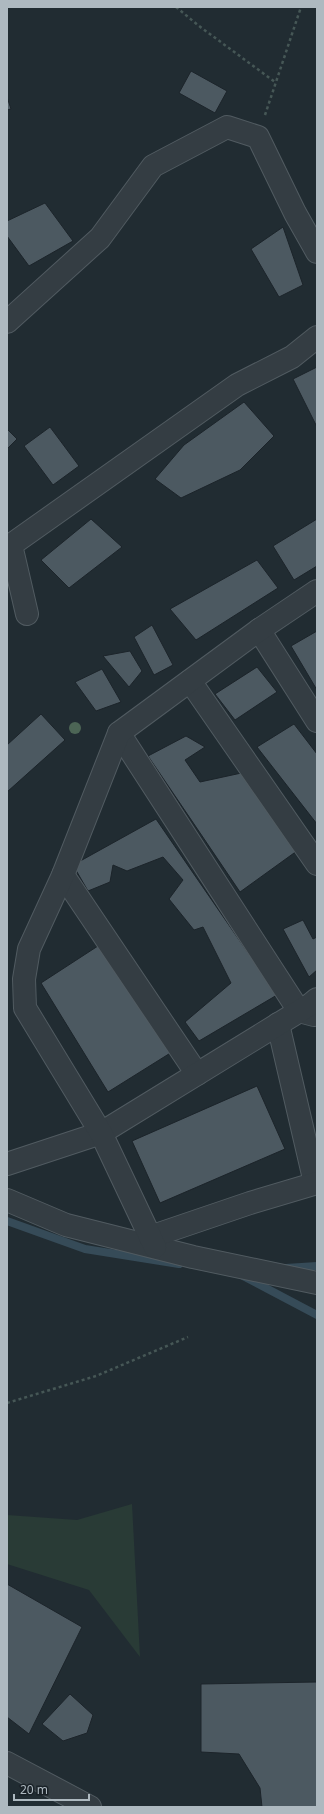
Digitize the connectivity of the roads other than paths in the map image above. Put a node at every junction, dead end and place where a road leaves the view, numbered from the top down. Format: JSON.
{"nodes":[{"id":1,"x":317,"y":252,"type":"edge"},
{"id":2,"x":7,"y":322,"type":"edge"},
{"id":3,"x":317,"y":337,"type":"edge"},
{"id":4,"x":317,"y":591,"type":"edge"},
{"id":5,"x":27,"y":614,"type":"dead end"},
{"id":6,"x":259,"y":630,"type":"junction"},
{"id":7,"x":190,"y":682,"type":"junction"},
{"id":8,"x":317,"y":721,"type":"edge"},
{"id":9,"x":119,"y":733,"type":"junction"},
{"id":10,"x":317,"y":864,"type":"edge"},
{"id":11,"x":63,"y":875,"type":"junction"},
{"id":12,"x":317,"y":999,"type":"edge"},
{"id":13,"x":308,"y":1013,"type":"edge"},
{"id":14,"x":278,"y":1024,"type":"junction"},
{"id":15,"x":197,"y":1074,"type":"junction"},
{"id":16,"x":101,"y":1133,"type":"junction"},
{"id":17,"x":7,"y":1164,"type":"edge"},
{"id":18,"x":316,"y":1183,"type":"edge"},
{"id":19,"x":7,"y":1200,"type":"edge"},
{"id":20,"x":153,"y":1242,"type":"junction"},
{"id":21,"x":317,"y":1283,"type":"edge"},
{"id":22,"x":7,"y":1764,"type":"edge"},
{"id":23,"x":90,"y":1807,"type":"edge"}],
"edges":[{"from":1,"to":2,"type":"street"},
{"from":3,"to":5,"type":"street"},
{"from":4,"to":6,"type":"street"},
{"from":6,"to":7,"type":"street"},
{"from":6,"to":8,"type":"street"},
{"from":7,"to":9,"type":"street"},
{"from":7,"to":10,"type":"street"},
{"from":9,"to":11,"type":"street"},
{"from":9,"to":13,"type":"street"},
{"from":11,"to":15,"type":"street"},
{"from":11,"to":16,"type":"street"},
{"from":12,"to":13,"type":"street"},
{"from":13,"to":14,"type":"street"},
{"from":14,"to":15,"type":"street"},
{"from":14,"to":18,"type":"street"},
{"from":15,"to":16,"type":"street"},
{"from":16,"to":17,"type":"street"},
{"from":16,"to":20,"type":"street"},
{"from":18,"to":20,"type":"street"},
{"from":19,"to":20,"type":"street"},
{"from":20,"to":21,"type":"street"},
{"from":22,"to":23,"type":"street"}]}
